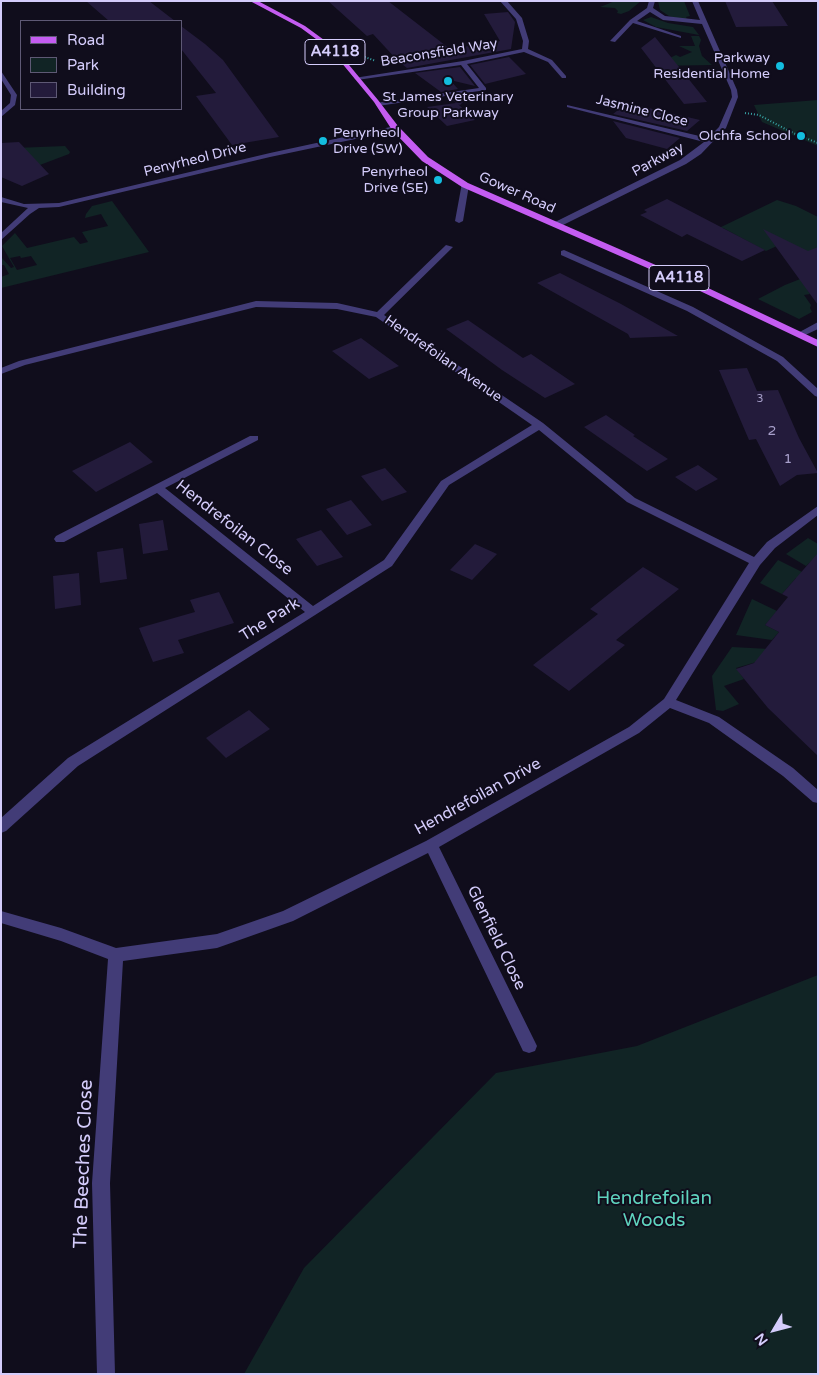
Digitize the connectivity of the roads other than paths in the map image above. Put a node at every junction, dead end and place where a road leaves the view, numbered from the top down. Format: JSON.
{"nodes":[{"id":1,"x":253,"y":1,"type":"edge"},
{"id":2,"x":503,"y":1,"type":"edge"},
{"id":3,"x":653,"y":1,"type":"edge"},
{"id":4,"x":695,"y":1,"type":"edge"},
{"id":5,"x":650,"y":9,"type":"junction"},
{"id":6,"x":632,"y":21,"type":"junction"},
{"id":7,"x":705,"y":22,"type":"junction"},
{"id":8,"x":679,"y":37,"type":"dead end"},
{"id":9,"x":613,"y":41,"type":"dead end"},
{"id":10,"x":525,"y":50,"type":"junction"},
{"id":11,"x":463,"y":63,"type":"junction"},
{"id":12,"x":1,"y":73,"type":"edge"},
{"id":13,"x":564,"y":77,"type":"dead end"},
{"id":14,"x":357,"y":78,"type":"junction"},
{"id":15,"x":378,"y":104,"type":"junction"},
{"id":16,"x":569,"y":106,"type":"dead end"},
{"id":17,"x":1,"y":115,"type":"edge"},
{"id":18,"x":395,"y":128,"type":"junction"},
{"id":19,"x":710,"y":141,"type":"junction"},
{"id":20,"x":465,"y":185,"type":"junction"},
{"id":21,"x":1,"y":199,"type":"edge"},
{"id":22,"x":36,"y":207,"type":"junction"},
{"id":23,"x":459,"y":221,"type":"dead end"},
{"id":24,"x":556,"y":224,"type":"junction"},
{"id":25,"x":1,"y":238,"type":"edge"},
{"id":26,"x":450,"y":247,"type":"dead end"},
{"id":27,"x":564,"y":253,"type":"dead end"},
{"id":28,"x":379,"y":314,"type":"junction"},
{"id":29,"x":818,"y":325,"type":"edge"},
{"id":30,"x":801,"y":334,"type":"junction"},
{"id":31,"x":818,"y":344,"type":"edge"},
{"id":32,"x":1,"y":371,"type":"edge"},
{"id":33,"x":818,"y":394,"type":"edge"},
{"id":34,"x":538,"y":425,"type":"junction"},
{"id":35,"x":254,"y":438,"type":"dead end"},
{"id":36,"x":158,"y":488,"type":"junction"},
{"id":37,"x":818,"y":509,"type":"edge"},
{"id":38,"x":60,"y":539,"type":"dead end"},
{"id":39,"x":756,"y":562,"type":"junction"},
{"id":40,"x":313,"y":612,"type":"junction"},
{"id":41,"x":668,"y":702,"type":"junction"},
{"id":42,"x":818,"y":798,"type":"edge"},
{"id":43,"x":1,"y":827,"type":"edge"},
{"id":44,"x":431,"y":845,"type":"junction"},
{"id":45,"x":1,"y":917,"type":"edge"},
{"id":46,"x":116,"y":955,"type":"junction"},
{"id":47,"x":529,"y":1046,"type":"dead end"},
{"id":48,"x":106,"y":1374,"type":"edge"}],
"edges":[{"from":1,"to":14,"type":"main road","name":"Gower Road","number":"A4118"},
{"from":2,"to":10,"type":"street"},
{"from":3,"to":5,"type":"street"},
{"from":4,"to":7,"type":"street","name":"Parkway"},
{"from":5,"to":6,"type":"street"},
{"from":5,"to":7,"type":"street"},
{"from":6,"to":8,"type":"street"},
{"from":6,"to":9,"type":"street"},
{"from":7,"to":19,"type":"street","name":"Parkway"},
{"from":10,"to":11,"type":"street","name":"Beaconsfield Way"},
{"from":10,"to":13,"type":"street"},
{"from":11,"to":14,"type":"street","name":"Beaconsfield Way"},
{"from":11,"to":15,"type":"street"},
{"from":12,"to":17,"type":"street"},
{"from":14,"to":15,"type":"main road","name":"Gower Road","number":"A4118"},
{"from":15,"to":18,"type":"main road","name":"Gower Road","number":"A4118"},
{"from":16,"to":19,"type":"street","name":"Jasmine Close"},
{"from":18,"to":20,"type":"main road","name":"Gower Road","number":"A4118"},
{"from":18,"to":22,"type":"street","name":"Penyrheol Drive"},
{"from":19,"to":24,"type":"street","name":"Parkway"},
{"from":20,"to":23,"type":"street"},
{"from":20,"to":24,"type":"main road","name":"Gower Road","number":"A4118"},
{"from":21,"to":22,"type":"street","name":"Penyrheol Drive"},
{"from":22,"to":25,"type":"street"},
{"from":24,"to":30,"type":"main road","name":"Gower Road","number":"A4118"},
{"from":26,"to":28,"type":"street"},
{"from":27,"to":33,"type":"street"},
{"from":28,"to":32,"type":"street","name":"Hendrefoilan Avenue"},
{"from":28,"to":34,"type":"street","name":"Hendrefoilan Avenue"},
{"from":29,"to":30,"type":"street"},
{"from":30,"to":31,"type":"main road","name":"Gower Road","number":"A4118"},
{"from":34,"to":39,"type":"street","name":"Hendrefoilan Avenue"},
{"from":34,"to":40,"type":"street","name":"The Park"},
{"from":35,"to":36,"type":"street","name":"Hendrefoilan Close"},
{"from":36,"to":38,"type":"street","name":"Hendrefoilan Close"},
{"from":36,"to":40,"type":"street","name":"Hendrefoilan Close"},
{"from":37,"to":39,"type":"street","name":"Hendrefoilan Drive"},
{"from":39,"to":41,"type":"street","name":"Hendrefoilan Drive"},
{"from":40,"to":43,"type":"street","name":"The Park"},
{"from":41,"to":42,"type":"street"},
{"from":41,"to":44,"type":"street","name":"Hendrefoilan Drive"},
{"from":44,"to":46,"type":"street","name":"Hendrefoilan Drive"},
{"from":44,"to":47,"type":"street","name":"Glenfield Close"},
{"from":45,"to":46,"type":"street","name":"Hendrefoilan Drive"},
{"from":46,"to":48,"type":"street","name":"The Beeches Close"}]}
